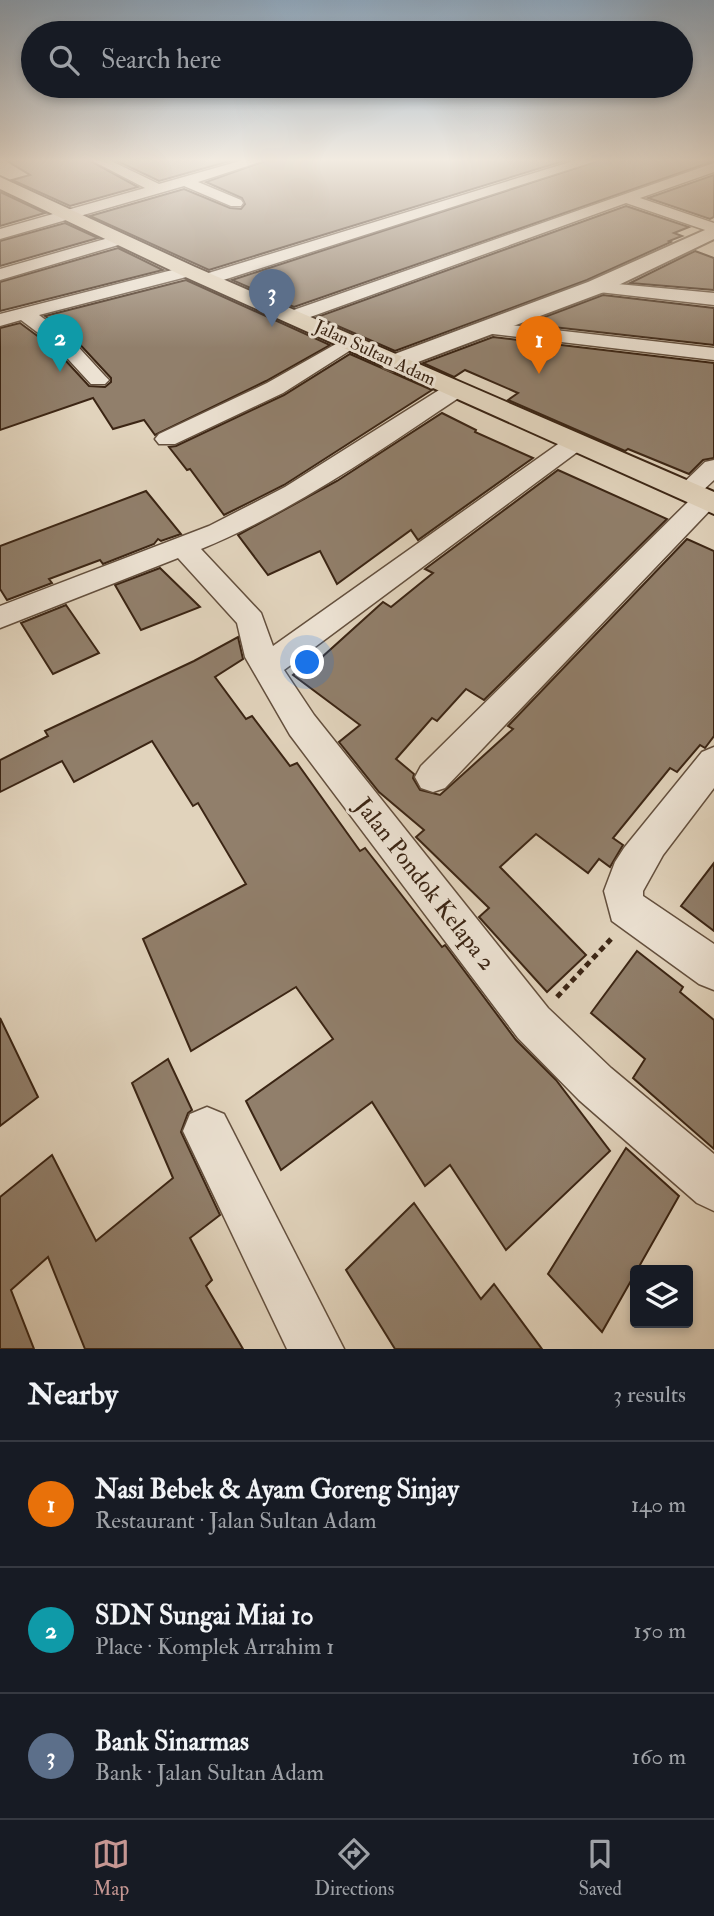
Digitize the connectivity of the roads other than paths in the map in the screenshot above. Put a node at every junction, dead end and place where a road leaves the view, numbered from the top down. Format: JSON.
{"nodes":[{"id":1,"x":44,"y":222,"type":"edge"},
{"id":2,"x":83,"y":222,"type":"edge"},
{"id":3,"x":377,"y":222,"type":"edge"},
{"id":4,"x":562,"y":222,"type":"edge"},
{"id":5,"x":691,"y":222,"type":"edge"},
{"id":6,"x":714,"y":230,"type":"edge"},
{"id":7,"x":0,"y":234,"type":"edge"},
{"id":8,"x":119,"y":240,"type":"junction"},
{"id":9,"x":0,"y":275,"type":"edge"},
{"id":10,"x":198,"y":275,"type":"junction"},
{"id":11,"x":596,"y":287,"type":"junction"},
{"id":12,"x":714,"y":299,"type":"edge"},
{"id":13,"x":25,"y":314,"type":"junction"},
{"id":14,"x":295,"y":316,"type":"junction"},
{"id":15,"x":0,"y":320,"type":"edge"},
{"id":16,"x":483,"y":328,"type":"junction"},
{"id":17,"x":350,"y":342,"type":"junction"},
{"id":18,"x":714,"y":354,"type":"edge"},
{"id":19,"x":393,"y":363,"type":"junction"},
{"id":20,"x":98,"y":380,"type":"dead end"},
{"id":21,"x":455,"y":390,"type":"junction"},
{"id":22,"x":167,"y":439,"type":"dead end"},
{"id":23,"x":576,"y":442,"type":"junction"},
{"id":24,"x":714,"y":467,"type":"edge"},
{"id":25,"x":702,"y":499,"type":"edge"},
{"id":26,"x":182,"y":546,"type":"junction"},
{"id":27,"x":0,"y":617,"type":"edge"},
{"id":28,"x":266,"y":667,"type":"junction"},
{"id":29,"x":714,"y":762,"type":"edge"},
{"id":30,"x":433,"y":777,"type":"dead end"},
{"id":31,"x":714,"y":969,"type":"edge"},
{"id":32,"x":206,"y":1131,"type":"dead end"},
{"id":33,"x":714,"y":1186,"type":"edge"},
{"id":34,"x":316,"y":1349,"type":"edge"}],
"edges":[{"from":1,"to":7,"type":"street"},
{"from":2,"to":8,"type":"main road","name":"Jalan Sultan Adam"},
{"from":3,"to":10,"type":"street"},
{"from":4,"to":14,"type":"street"},
{"from":5,"to":6,"type":"street"},
{"from":6,"to":11,"type":"street"},
{"from":8,"to":9,"type":"street"},
{"from":8,"to":10,"type":"main road","name":"Jalan Sultan Adam"},
{"from":10,"to":13,"type":"street"},
{"from":10,"to":14,"type":"main road","name":"Jalan Sultan Adam"},
{"from":11,"to":12,"type":"street"},
{"from":11,"to":16,"type":"street"},
{"from":13,"to":15,"type":"street"},
{"from":13,"to":20,"type":"street"},
{"from":14,"to":17,"type":"main road","name":"Jalan Sultan Adam"},
{"from":16,"to":18,"type":"street"},
{"from":16,"to":19,"type":"street"},
{"from":17,"to":19,"type":"main road","name":"Jalan Sultan Adam"},
{"from":17,"to":22,"type":"street"},
{"from":19,"to":21,"type":"main road","name":"Jalan Sultan Adam"},
{"from":21,"to":23,"type":"main road","name":"Jalan Sultan Adam"},
{"from":21,"to":26,"type":"street"},
{"from":23,"to":25,"type":"main road","name":"Jalan Sultan Adam"},
{"from":23,"to":28,"type":"street"},
{"from":24,"to":25,"type":"street"},
{"from":25,"to":30,"type":"street"},
{"from":26,"to":27,"type":"street"},
{"from":26,"to":28,"type":"street","name":"Jalan Pondok Kelapa 2"},
{"from":28,"to":33,"type":"street","name":"Jalan Pondok Kelapa 2"},
{"from":29,"to":31,"type":"street"},
{"from":32,"to":34,"type":"street"}]}
